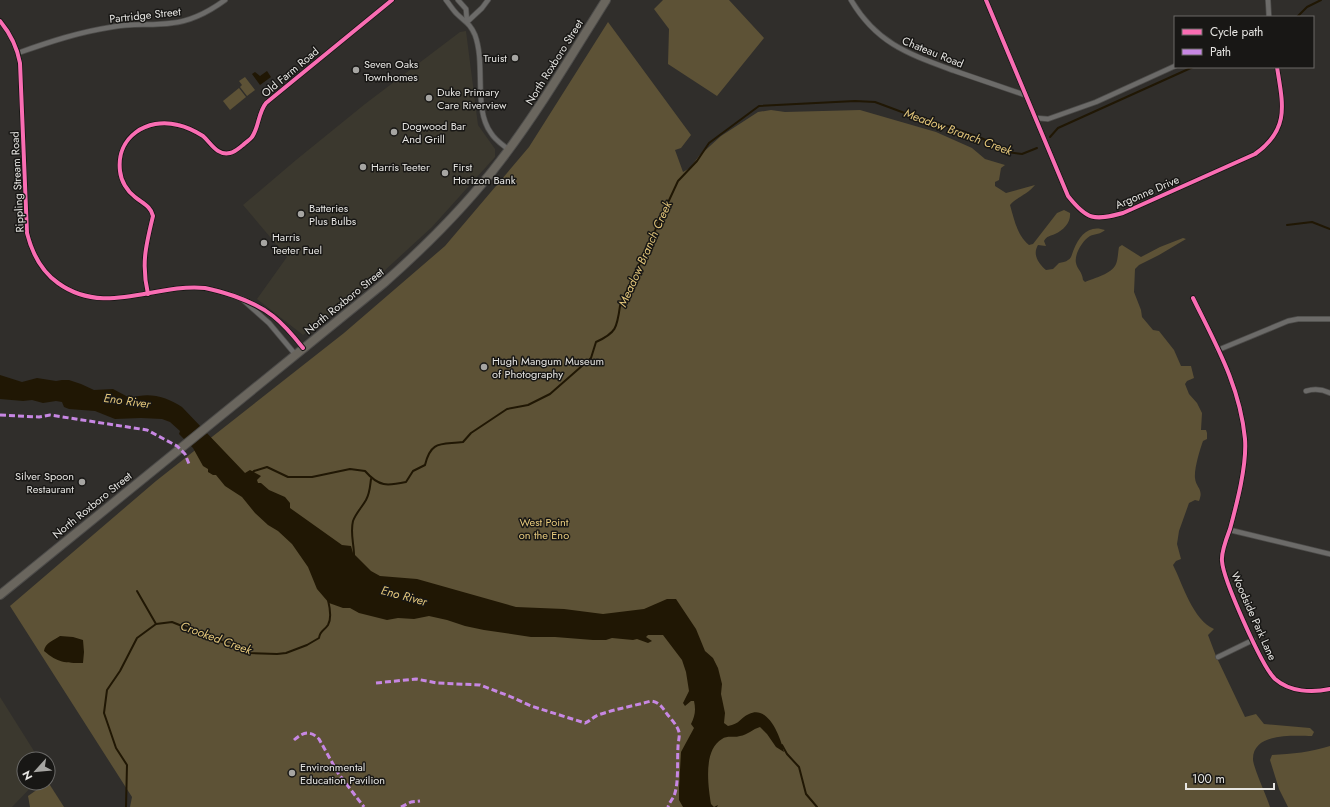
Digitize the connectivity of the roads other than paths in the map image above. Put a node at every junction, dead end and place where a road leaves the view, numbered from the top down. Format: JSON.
{"nodes":[{"id":1,"x":225,"y":0,"type":"edge"},
{"id":2,"x":392,"y":0,"type":"edge"},
{"id":3,"x":446,"y":0,"type":"edge"},
{"id":4,"x":458,"y":0,"type":"edge"},
{"id":5,"x":488,"y":0,"type":"edge"},
{"id":6,"x":606,"y":0,"type":"edge"},
{"id":7,"x":851,"y":0,"type":"edge"},
{"id":8,"x":986,"y":0,"type":"edge"},
{"id":9,"x":1268,"y":0,"type":"edge"},
{"id":10,"x":1269,"y":16,"type":"edge"},
{"id":11,"x":0,"y":21,"type":"edge"},
{"id":12,"x":467,"y":22,"type":"junction"},
{"id":13,"x":18,"y":53,"type":"junction"},
{"id":14,"x":1174,"y":66,"type":"edge"},
{"id":15,"x":1277,"y":68,"type":"edge"},
{"id":16,"x":1025,"y":96,"type":"junction"},
{"id":17,"x":1036,"y":118,"type":"junction"},
{"id":18,"x":509,"y":150,"type":"junction"},
{"id":19,"x":148,"y":294,"type":"junction"},
{"id":20,"x":241,"y":298,"type":"junction"},
{"id":21,"x":1193,"y":298,"type":"dead end"},
{"id":22,"x":1330,"y":319,"type":"edge"},
{"id":23,"x":303,"y":348,"type":"junction"},
{"id":24,"x":1218,"y":350,"type":"junction"},
{"id":25,"x":295,"y":354,"type":"junction"},
{"id":26,"x":1306,"y":391,"type":"dead end"},
{"id":27,"x":1330,"y":393,"type":"edge"},
{"id":28,"x":1230,"y":530,"type":"junction"},
{"id":29,"x":1330,"y":554,"type":"edge"},
{"id":30,"x":0,"y":595,"type":"edge"},
{"id":31,"x":1253,"y":640,"type":"junction"},
{"id":32,"x":1218,"y":657,"type":"dead end"},
{"id":33,"x":1330,"y":689,"type":"edge"}],
"edges":[{"from":1,"to":13,"type":"street","name":"Partridge Street"},
{"from":2,"to":19,"type":"street","name":"Old Farm Road"},
{"from":3,"to":12,"type":"street"},
{"from":4,"to":12,"type":"street"},
{"from":5,"to":12,"type":"street"},
{"from":6,"to":18,"type":"highway","name":"North Roxboro Street"},
{"from":7,"to":16,"type":"street","name":"Chateau Road"},
{"from":8,"to":16,"type":"street","name":"Argonne Drive"},
{"from":9,"to":10,"type":"street"},
{"from":11,"to":13,"type":"street","name":"Rippling Stream Road"},
{"from":12,"to":18,"type":"street"},
{"from":13,"to":19,"type":"street","name":"Rippling Stream Road"},
{"from":14,"to":17,"type":"street"},
{"from":15,"to":17,"type":"street","name":"Argonne Drive"},
{"from":16,"to":17,"type":"street","name":"Argonne Drive"},
{"from":18,"to":23,"type":"highway","name":"North Roxboro Street"},
{"from":19,"to":20,"type":"street","name":"Rippling Stream Road"},
{"from":20,"to":23,"type":"street","name":"Rippling Stream Road"},
{"from":20,"to":25,"type":"street","name":"Rippling Stream Road"},
{"from":21,"to":24,"type":"street","name":"Woodside Park Lane"},
{"from":22,"to":24,"type":"street"},
{"from":23,"to":25,"type":"highway","name":"North Roxboro Street"},
{"from":24,"to":28,"type":"street","name":"Woodside Park Lane"},
{"from":25,"to":30,"type":"highway","name":"North Roxboro Street"},
{"from":26,"to":27,"type":"street"},
{"from":28,"to":29,"type":"street"},
{"from":28,"to":31,"type":"street","name":"Woodside Park Lane"},
{"from":31,"to":32,"type":"street"},
{"from":31,"to":33,"type":"street","name":"Woodside Park Lane"}]}
